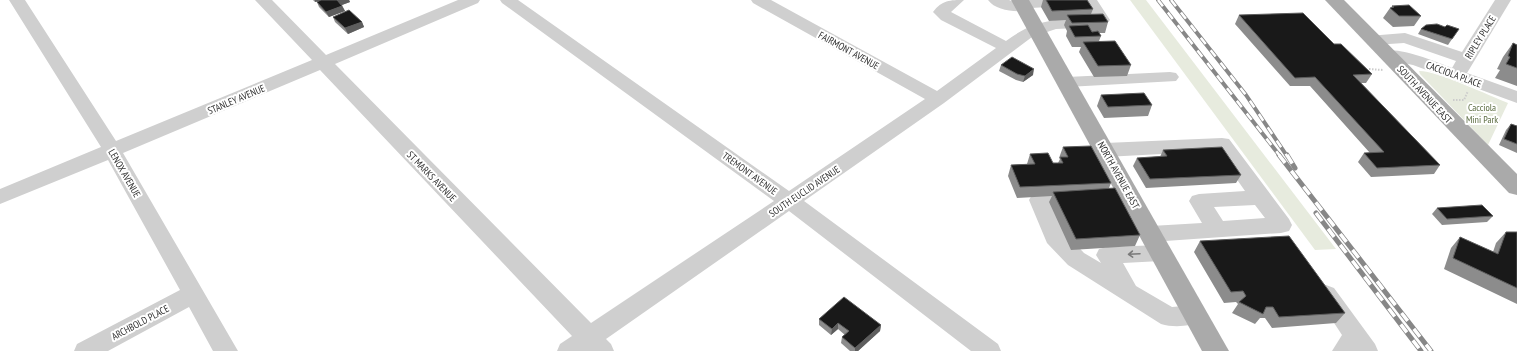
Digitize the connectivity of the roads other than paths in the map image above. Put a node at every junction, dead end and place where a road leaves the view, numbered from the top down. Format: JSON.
{"nodes":[{"id":1,"x":17,"y":0,"type":"edge"},
{"id":2,"x":263,"y":0,"type":"edge"},
{"id":3,"x":472,"y":0,"type":"edge"},
{"id":4,"x":508,"y":0,"type":"edge"},
{"id":5,"x":759,"y":0,"type":"edge"},
{"id":6,"x":956,"y":0,"type":"edge"},
{"id":7,"x":996,"y":0,"type":"edge"},
{"id":8,"x":1334,"y":0,"type":"edge"},
{"id":9,"x":1502,"y":0,"type":"edge"},
{"id":10,"x":1022,"y":4,"type":"edge"},
{"id":11,"x":1037,"y":30,"type":"junction"},
{"id":12,"x":1374,"y":40,"type":"junction"},
{"id":13,"x":1008,"y":48,"type":"junction"},
{"id":14,"x":1466,"y":59,"type":"junction"},
{"id":15,"x":323,"y":63,"type":"junction"},
{"id":16,"x":1388,"y":63,"type":"junction"},
{"id":17,"x":1457,"y":75,"type":"junction"},
{"id":18,"x":1170,"y":77,"type":"dead end"},
{"id":19,"x":1067,"y":82,"type":"junction"},
{"id":20,"x":1517,"y":97,"type":"edge"},
{"id":21,"x":938,"y":99,"type":"junction"},
{"id":22,"x":112,"y":150,"type":"junction"},
{"id":23,"x":1105,"y":150,"type":"junction"},
{"id":24,"x":1517,"y":187,"type":"edge"},
{"id":25,"x":1130,"y":196,"type":"junction"},
{"id":26,"x":0,"y":197,"type":"edge"},
{"id":27,"x":1260,"y":197,"type":"junction"},
{"id":28,"x":789,"y":201,"type":"junction"},
{"id":29,"x":1217,"y":229,"type":"junction"},
{"id":30,"x":1156,"y":243,"type":"junction"},
{"id":31,"x":1312,"y":275,"type":"edge"},
{"id":32,"x":1128,"y":292,"type":"junction"},
{"id":33,"x":194,"y":293,"type":"junction"},
{"id":34,"x":1195,"y":314,"type":"junction"},
{"id":35,"x":595,"y":344,"type":"edge"},
{"id":36,"x":1355,"y":346,"type":"edge"},
{"id":37,"x":86,"y":351,"type":"edge"},
{"id":38,"x":226,"y":351,"type":"edge"},
{"id":39,"x":569,"y":351,"type":"edge"},
{"id":40,"x":989,"y":351,"type":"edge"},
{"id":41,"x":1216,"y":351,"type":"edge"}],
"edges":[{"from":1,"to":22,"type":"street","name":"LENOX AVENUE"},
{"from":2,"to":15,"type":"street","name":"ST MARKS AVENUE"},
{"from":3,"to":15,"type":"street","name":"STANLEY AVENUE"},
{"from":4,"to":28,"type":"street","name":"TREMONT AVENUE"},
{"from":5,"to":21,"type":"street","name":"FAIRMONT AVENUE"},
{"from":6,"to":13,"type":"street"},
{"from":7,"to":10,"type":"street"},
{"from":8,"to":12,"type":"main road","name":"SOUTH AVENUE EAST"},
{"from":9,"to":14,"type":"street","name":"RIPLEY PLACE"},
{"from":10,"to":11,"type":"main road","name":"NORTH AVENUE EAST"},
{"from":10,"to":11,"type":"street","name":"SOUTH EUCLID AVENUE"},
{"from":11,"to":13,"type":"street","name":"SOUTH EUCLID AVENUE"},
{"from":11,"to":19,"type":"main road","name":"NORTH AVENUE EAST"},
{"from":12,"to":14,"type":"street"},
{"from":12,"to":16,"type":"main road","name":"SOUTH AVENUE EAST"},
{"from":13,"to":21,"type":"street","name":"SOUTH EUCLID AVENUE"},
{"from":14,"to":17,"type":"street","name":"RIPLEY PLACE"},
{"from":15,"to":22,"type":"street","name":"STANLEY AVENUE"},
{"from":15,"to":35,"type":"street","name":"ST MARKS AVENUE"},
{"from":16,"to":17,"type":"street","name":"CACCIOLA PLACE"},
{"from":16,"to":24,"type":"main road","name":"SOUTH AVENUE EAST"},
{"from":17,"to":20,"type":"street","name":"CACCIOLA PLACE"},
{"from":18,"to":19,"type":"street"},
{"from":19,"to":23,"type":"main road","name":"NORTH AVENUE EAST"},
{"from":21,"to":28,"type":"street","name":"SOUTH EUCLID AVENUE"},
{"from":22,"to":26,"type":"street","name":"STANLEY AVENUE"},
{"from":22,"to":33,"type":"street","name":"LENOX AVENUE"},
{"from":23,"to":25,"type":"main road","name":"NORTH AVENUE EAST"},
{"from":23,"to":27,"type":"street"},
{"from":25,"to":30,"type":"main road","name":"NORTH AVENUE EAST"},
{"from":25,"to":32,"type":"street"},
{"from":27,"to":29,"type":"street"},
{"from":27,"to":29,"type":"street"},
{"from":28,"to":35,"type":"street","name":"SOUTH EUCLID AVENUE"},
{"from":28,"to":40,"type":"street","name":"TREMONT AVENUE"},
{"from":29,"to":30,"type":"street"},
{"from":30,"to":32,"type":"street","one_way":true},
{"from":30,"to":34,"type":"main road","name":"NORTH AVENUE EAST"},
{"from":31,"to":36,"type":"street"},
{"from":32,"to":34,"type":"street"},
{"from":33,"to":37,"type":"street","name":"ARCHBOLD PLACE"},
{"from":33,"to":38,"type":"street","name":"LENOX AVENUE"},
{"from":34,"to":41,"type":"main road","name":"NORTH AVENUE EAST"},
{"from":35,"to":39,"type":"street","name":"SOUTH EUCLID AVENUE"}]}
